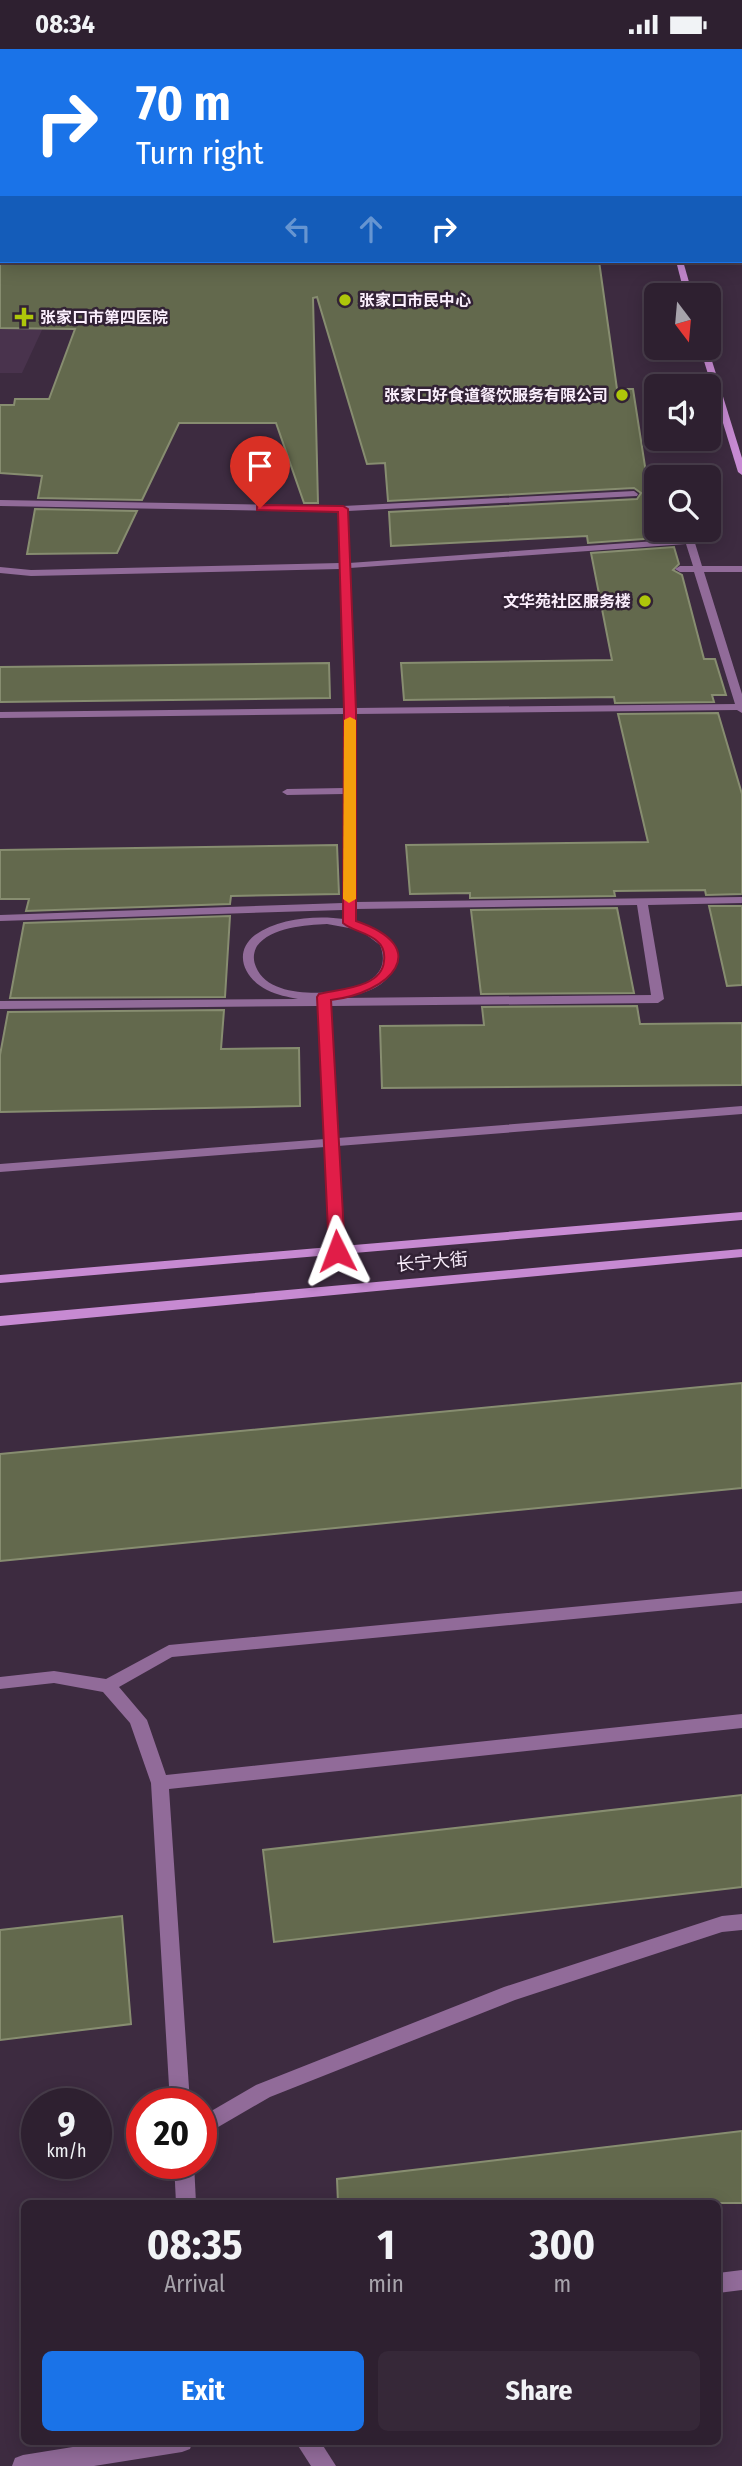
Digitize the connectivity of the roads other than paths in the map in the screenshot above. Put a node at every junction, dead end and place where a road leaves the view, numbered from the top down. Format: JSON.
{"nodes":[{"id":1,"x":680,"y":263,"type":"edge"},
{"id":2,"x":685,"y":283,"type":"edge"},
{"id":3,"x":708,"y":361,"type":"edge"},
{"id":4,"x":742,"y":472,"type":"edge"},
{"id":5,"x":634,"y":494,"type":"dead end"},
{"id":6,"x":0,"y":503,"type":"edge"},
{"id":7,"x":343,"y":509,"type":"junction"},
{"id":8,"x":644,"y":539,"type":"edge"},
{"id":9,"x":690,"y":542,"type":"edge"},
{"id":10,"x":343,"y":566,"type":"junction"},
{"id":11,"x":680,"y":569,"type":"dead end"},
{"id":12,"x":699,"y":569,"type":"junction"},
{"id":13,"x":742,"y":569,"type":"edge"},
{"id":14,"x":0,"y":570,"type":"edge"},
{"id":15,"x":742,"y":708,"type":"edge"},
{"id":16,"x":350,"y":711,"type":"junction"},
{"id":17,"x":0,"y":715,"type":"edge"},
{"id":18,"x":349,"y":791,"type":"junction"},
{"id":19,"x":287,"y":792,"type":"dead end"},
{"id":20,"x":742,"y":900,"type":"edge"},
{"id":21,"x":642,"y":902,"type":"junction"},
{"id":22,"x":349,"y":907,"type":"junction"},
{"id":23,"x":0,"y":918,"type":"edge"},
{"id":24,"x":349,"y":923,"type":"junction"},
{"id":25,"x":324,"y":1000,"type":"junction"},
{"id":26,"x":0,"y":1005,"type":"edge"},
{"id":27,"x":742,"y":1110,"type":"edge"},
{"id":28,"x":331,"y":1143,"type":"junction"},
{"id":29,"x":0,"y":1168,"type":"edge"},
{"id":30,"x":742,"y":1216,"type":"edge"},
{"id":31,"x":337,"y":1251,"type":"junction"},
{"id":32,"x":742,"y":1253,"type":"edge"},
{"id":33,"x":0,"y":1279,"type":"edge"},
{"id":34,"x":0,"y":1321,"type":"edge"},
{"id":35,"x":742,"y":1597,"type":"edge"},
{"id":36,"x":0,"y":1683,"type":"edge"},
{"id":37,"x":108,"y":1686,"type":"junction"},
{"id":38,"x":742,"y":1721,"type":"edge"},
{"id":39,"x":160,"y":1783,"type":"junction"},
{"id":40,"x":742,"y":1921,"type":"edge"},
{"id":41,"x":179,"y":2088,"type":"edge"},
{"id":42,"x":217,"y":2118,"type":"edge"},
{"id":43,"x":185,"y":2179,"type":"edge"},
{"id":44,"x":186,"y":2200,"type":"edge"},
{"id":45,"x":742,"y":2280,"type":"edge"},
{"id":46,"x":721,"y":2283,"type":"edge"},
{"id":47,"x":157,"y":2445,"type":"edge"},
{"id":48,"x":309,"y":2445,"type":"edge"},
{"id":49,"x":23,"y":2466,"type":"edge"},
{"id":50,"x":325,"y":2466,"type":"edge"}],
"edges":[{"from":1,"to":2,"type":"main road"},
{"from":3,"to":4,"type":"main road"},
{"from":5,"to":7,"type":"lane"},
{"from":6,"to":7,"type":"lane"},
{"from":7,"to":10,"type":"lane"},
{"from":8,"to":10,"type":"lane"},
{"from":9,"to":12,"type":"lane"},
{"from":10,"to":14,"type":"lane"},
{"from":10,"to":16,"type":"lane"},
{"from":11,"to":12,"type":"lane"},
{"from":12,"to":13,"type":"lane"},
{"from":12,"to":15,"type":"lane"},
{"from":15,"to":16,"type":"lane"},
{"from":16,"to":17,"type":"lane"},
{"from":16,"to":18,"type":"lane"},
{"from":18,"to":19,"type":"lane"},
{"from":18,"to":22,"type":"lane"},
{"from":20,"to":21,"type":"lane"},
{"from":21,"to":22,"type":"lane"},
{"from":21,"to":25,"type":"lane"},
{"from":22,"to":23,"type":"lane"},
{"from":22,"to":24,"type":"lane"},
{"from":24,"to":25,"type":"lane"},
{"from":24,"to":25,"type":"lane"},
{"from":25,"to":26,"type":"lane"},
{"from":25,"to":28,"type":"lane"},
{"from":27,"to":28,"type":"lane"},
{"from":28,"to":29,"type":"lane"},
{"from":28,"to":31,"type":"lane"},
{"from":30,"to":31,"type":"main road","name":"长宁大街"},
{"from":31,"to":33,"type":"main road","name":"长宁大街"},
{"from":32,"to":34,"type":"main road","name":"长宁大街"},
{"from":35,"to":37,"type":"lane"},
{"from":36,"to":37,"type":"lane"},
{"from":37,"to":39,"type":"lane"},
{"from":38,"to":39,"type":"lane"},
{"from":39,"to":41,"type":"lane"},
{"from":40,"to":42,"type":"lane"},
{"from":43,"to":44,"type":"lane"},
{"from":45,"to":46,"type":"lane"},
{"from":47,"to":49,"type":"lane"},
{"from":48,"to":50,"type":"lane"}]}
